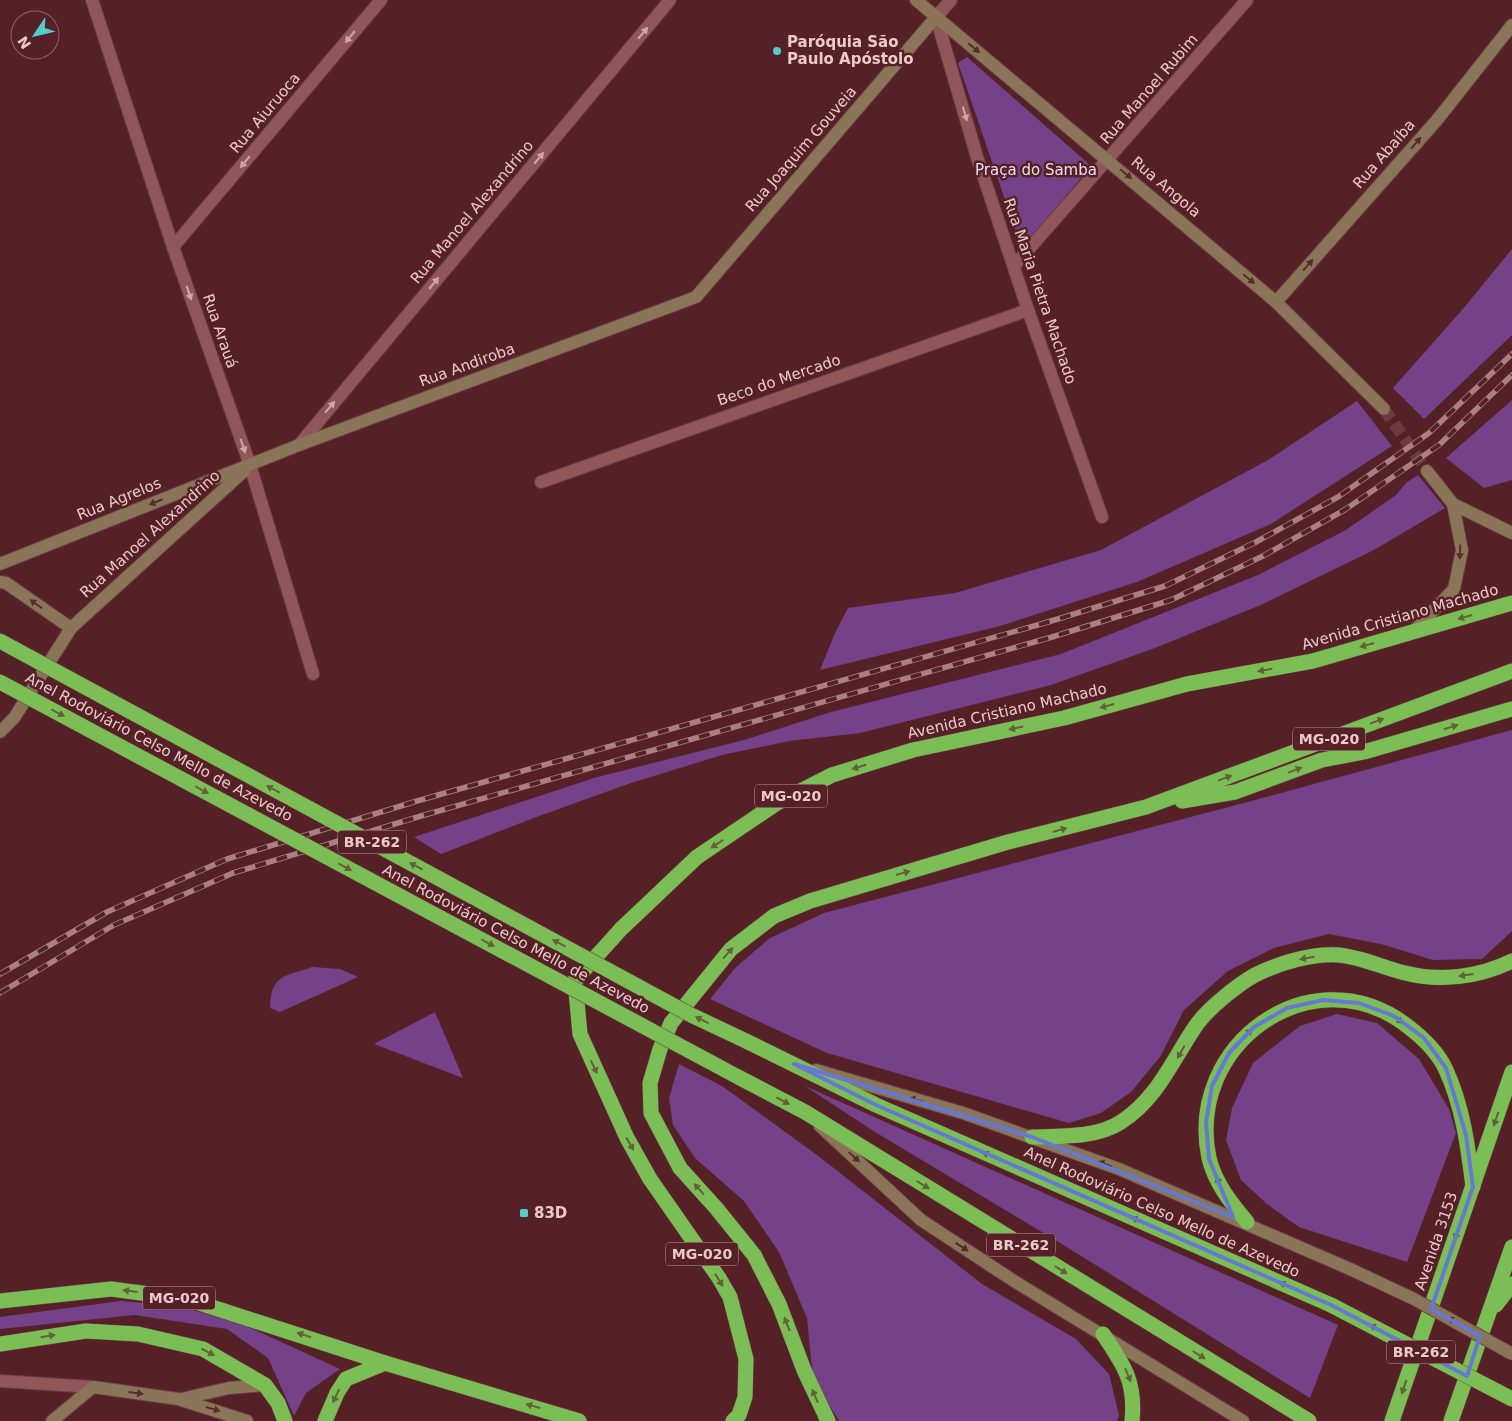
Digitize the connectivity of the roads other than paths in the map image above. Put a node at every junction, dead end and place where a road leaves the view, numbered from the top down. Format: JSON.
{"nodes":[{"id":1,"x":92,"y":0,"type":"edge"},
{"id":2,"x":381,"y":0,"type":"edge"},
{"id":3,"x":670,"y":0,"type":"edge"},
{"id":4,"x":916,"y":0,"type":"edge"},
{"id":5,"x":951,"y":0,"type":"edge"},
{"id":6,"x":1247,"y":0,"type":"edge"},
{"id":7,"x":936,"y":17,"type":"junction"},
{"id":8,"x":1512,"y":25,"type":"edge"},
{"id":9,"x":1109,"y":160,"type":"junction"},
{"id":10,"x":173,"y":247,"type":"junction"},
{"id":11,"x":1014,"y":266,"type":"junction"},
{"id":12,"x":696,"y":297,"type":"joint"},
{"id":13,"x":1276,"y":302,"type":"junction"},
{"id":14,"x":1028,"y":310,"type":"junction"},
{"id":15,"x":1384,"y":410,"type":"tunnel mouth"},
{"id":16,"x":299,"y":445,"type":"junction"},
{"id":17,"x":250,"y":465,"type":"junction"},
{"id":18,"x":1427,"y":471,"type":"tunnel mouth"},
{"id":19,"x":541,"y":482,"type":"dead end"},
{"id":20,"x":1452,"y":504,"type":"junction"},
{"id":21,"x":1102,"y":517,"type":"dead end"},
{"id":22,"x":1512,"y":532,"type":"edge"},
{"id":23,"x":0,"y":564,"type":"edge"},
{"id":24,"x":0,"y":582,"type":"edge"},
{"id":25,"x":1512,"y":603,"type":"edge"},
{"id":26,"x":71,"y":628,"type":"junction"},
{"id":27,"x":1413,"y":632,"type":"junction"},
{"id":28,"x":0,"y":641,"type":"edge"},
{"id":29,"x":1512,"y":671,"type":"edge"},
{"id":30,"x":313,"y":674,"type":"dead end"},
{"id":31,"x":0,"y":682,"type":"edge"},
{"id":32,"x":1512,"y":709,"type":"edge"},
{"id":33,"x":0,"y":732,"type":"edge"},
{"id":34,"x":1146,"y":807,"type":"junction"},
{"id":35,"x":1512,"y":961,"type":"edge"},
{"id":36,"x":794,"y":1064,"type":"junction"},
{"id":37,"x":1512,"y":1072,"type":"edge"},
{"id":38,"x":805,"y":1112,"type":"junction"},
{"id":39,"x":1032,"y":1137,"type":"junction"},
{"id":40,"x":1473,"y":1187,"type":"junction"},
{"id":41,"x":1247,"y":1222,"type":"junction"},
{"id":42,"x":1512,"y":1247,"type":"edge"},
{"id":43,"x":1512,"y":1284,"type":"edge"},
{"id":44,"x":0,"y":1301,"type":"edge"},
{"id":45,"x":1486,"y":1318,"type":"junction"},
{"id":46,"x":1103,"y":1334,"type":"junction"},
{"id":47,"x":0,"y":1344,"type":"edge"},
{"id":48,"x":1512,"y":1354,"type":"edge"},
{"id":49,"x":385,"y":1362,"type":"junction"},
{"id":50,"x":0,"y":1381,"type":"edge"},
{"id":51,"x":266,"y":1385,"type":"junction"},
{"id":52,"x":93,"y":1387,"type":"junction"},
{"id":53,"x":178,"y":1399,"type":"junction"},
{"id":54,"x":1512,"y":1399,"type":"edge"},
{"id":55,"x":1304,"y":1418,"type":"edge"},
{"id":56,"x":52,"y":1421,"type":"edge"},
{"id":57,"x":247,"y":1421,"type":"edge"},
{"id":58,"x":285,"y":1421,"type":"edge"},
{"id":59,"x":325,"y":1421,"type":"edge"},
{"id":60,"x":579,"y":1421,"type":"edge"},
{"id":61,"x":733,"y":1421,"type":"edge"},
{"id":62,"x":828,"y":1421,"type":"edge"},
{"id":63,"x":1132,"y":1421,"type":"edge"},
{"id":64,"x":1243,"y":1421,"type":"edge"},
{"id":65,"x":1392,"y":1421,"type":"edge"},
{"id":66,"x":1451,"y":1421,"type":"edge"}],
"edges":[{"from":1,"to":10,"type":"street","name":"Rua Arauá"},
{"from":2,"to":10,"type":"street","name":"Rua Aiuruoca","one_way":true},
{"from":16,"to":3,"type":"street","name":"Rua Manoel Alexandrino","one_way":true},
{"from":4,"to":7,"type":"street","name":"Rua Angola"},
{"from":5,"to":7,"type":"street","name":"Rua Joaquim Gouveia"},
{"from":6,"to":9,"type":"street","name":"Rua Manoel Rubim"},
{"from":7,"to":9,"type":"street","name":"Rua Angola","one_way":true},
{"from":7,"to":11,"type":"street","name":"Rua Maria Pietra Machado","one_way":true},
{"from":7,"to":12,"type":"street","name":"Rua Joaquim Gouveia"},
{"from":13,"to":8,"type":"street","name":"Rua Abaíba","one_way":true},
{"from":9,"to":11,"type":"street","name":"Rua Manoel Rubim"},
{"from":9,"to":13,"type":"street","name":"Rua Angola","one_way":true},
{"from":10,"to":17,"type":"street","name":"Rua Arauá","one_way":true},
{"from":11,"to":14,"type":"street","name":"Rua Maria Pietra Machado"},
{"from":12,"to":16,"type":"street","name":"Rua Andiroba"},
{"from":13,"to":15,"type":"street","name":"Rua Angola"},
{"from":14,"to":19,"type":"street","name":"Beco do Mercado"},
{"from":14,"to":21,"type":"street","name":"Rua Maria Pietra Machado"},
{"from":16,"to":17,"type":"street","name":"Rua Andiroba"},
{"from":17,"to":23,"type":"street","name":"Rua Agrelos","one_way":true},
{"from":17,"to":26,"type":"street","name":"Rua Manoel Alexandrino"},
{"from":17,"to":30,"type":"street","name":"Rua Arauá"},
{"from":18,"to":20,"type":"street"},
{"from":20,"to":22,"type":"street"},
{"from":20,"to":27,"type":"street","one_way":true},
{"from":26,"to":24,"type":"street","one_way":true},
{"from":25,"to":27,"type":"highway","name":"Avenida Cristiano Machado","number":"MG-020","one_way":true},
{"from":26,"to":33,"type":"street","name":"Rua Manoel Alexandrino"},
{"from":27,"to":61,"type":"highway","name":"Avenida Cristiano Machado","number":"MG-020","one_way":true},
{"from":36,"to":28,"type":"highway","name":"Anel Rodoviário Celso Mello de Azevedo","number":"BR-262","one_way":true,"bridge":true},
{"from":34,"to":29,"type":"highway","number":"MG-020","one_way":true},
{"from":31,"to":38,"type":"highway","name":"Anel Rodoviário Celso Mello de Azevedo","number":"BR-262","one_way":true,"bridge":true},
{"from":34,"to":32,"type":"highway","one_way":true},
{"from":62,"to":34,"type":"highway","number":"MG-020","one_way":true},
{"from":35,"to":39,"type":"highway","one_way":true},
{"from":39,"to":36,"type":"street","name":"Anel Rodoviário Celso Mello de Azevedo","number":"BR-262","one_way":true},
{"from":54,"to":36,"type":"highway","name":"Anel Rodoviário Celso Mello de Azevedo","number":"BR-262","one_way":true,"bridge":true},
{"from":37,"to":40,"type":"highway","name":"Avenida 3153","one_way":true},
{"from":38,"to":46,"type":"street","name":"Anel Rodoviário Celso Mello de Azevedo","number":"BR-262","one_way":true},
{"from":38,"to":55,"type":"highway","name":"Anel Rodoviário Celso Mello de Azevedo","number":"BR-262","one_way":true},
{"from":41,"to":39,"type":"street","name":"Anel Rodoviário Celso Mello de Azevedo","number":"BR-262","one_way":true},
{"from":41,"to":40,"type":"highway","one_way":true},
{"from":40,"to":65,"type":"highway","name":"Avenida 3153","one_way":true},
{"from":48,"to":41,"type":"street","name":"Anel Rodoviário Celso Mello de Azevedo","number":"BR-262","one_way":true,"bridge":true},
{"from":42,"to":45,"type":"highway"},
{"from":43,"to":45,"type":"highway"},
{"from":49,"to":44,"type":"highway","number":"MG-020","one_way":true},
{"from":45,"to":66,"type":"highway"},
{"from":46,"to":63,"type":"highway","one_way":true},
{"from":46,"to":64,"type":"street","name":"Anel Rodoviário Celso Mello de Azevedo","number":"BR-262"},
{"from":47,"to":51,"type":"highway","one_way":true},
{"from":49,"to":59,"type":"highway","one_way":true},
{"from":60,"to":49,"type":"highway","number":"MG-020","one_way":true},
{"from":50,"to":52,"type":"street"},
{"from":51,"to":53,"type":"street"},
{"from":51,"to":58,"type":"highway"},
{"from":52,"to":53,"type":"street","one_way":true},
{"from":52,"to":56,"type":"street"},
{"from":53,"to":57,"type":"street","one_way":true}]}
